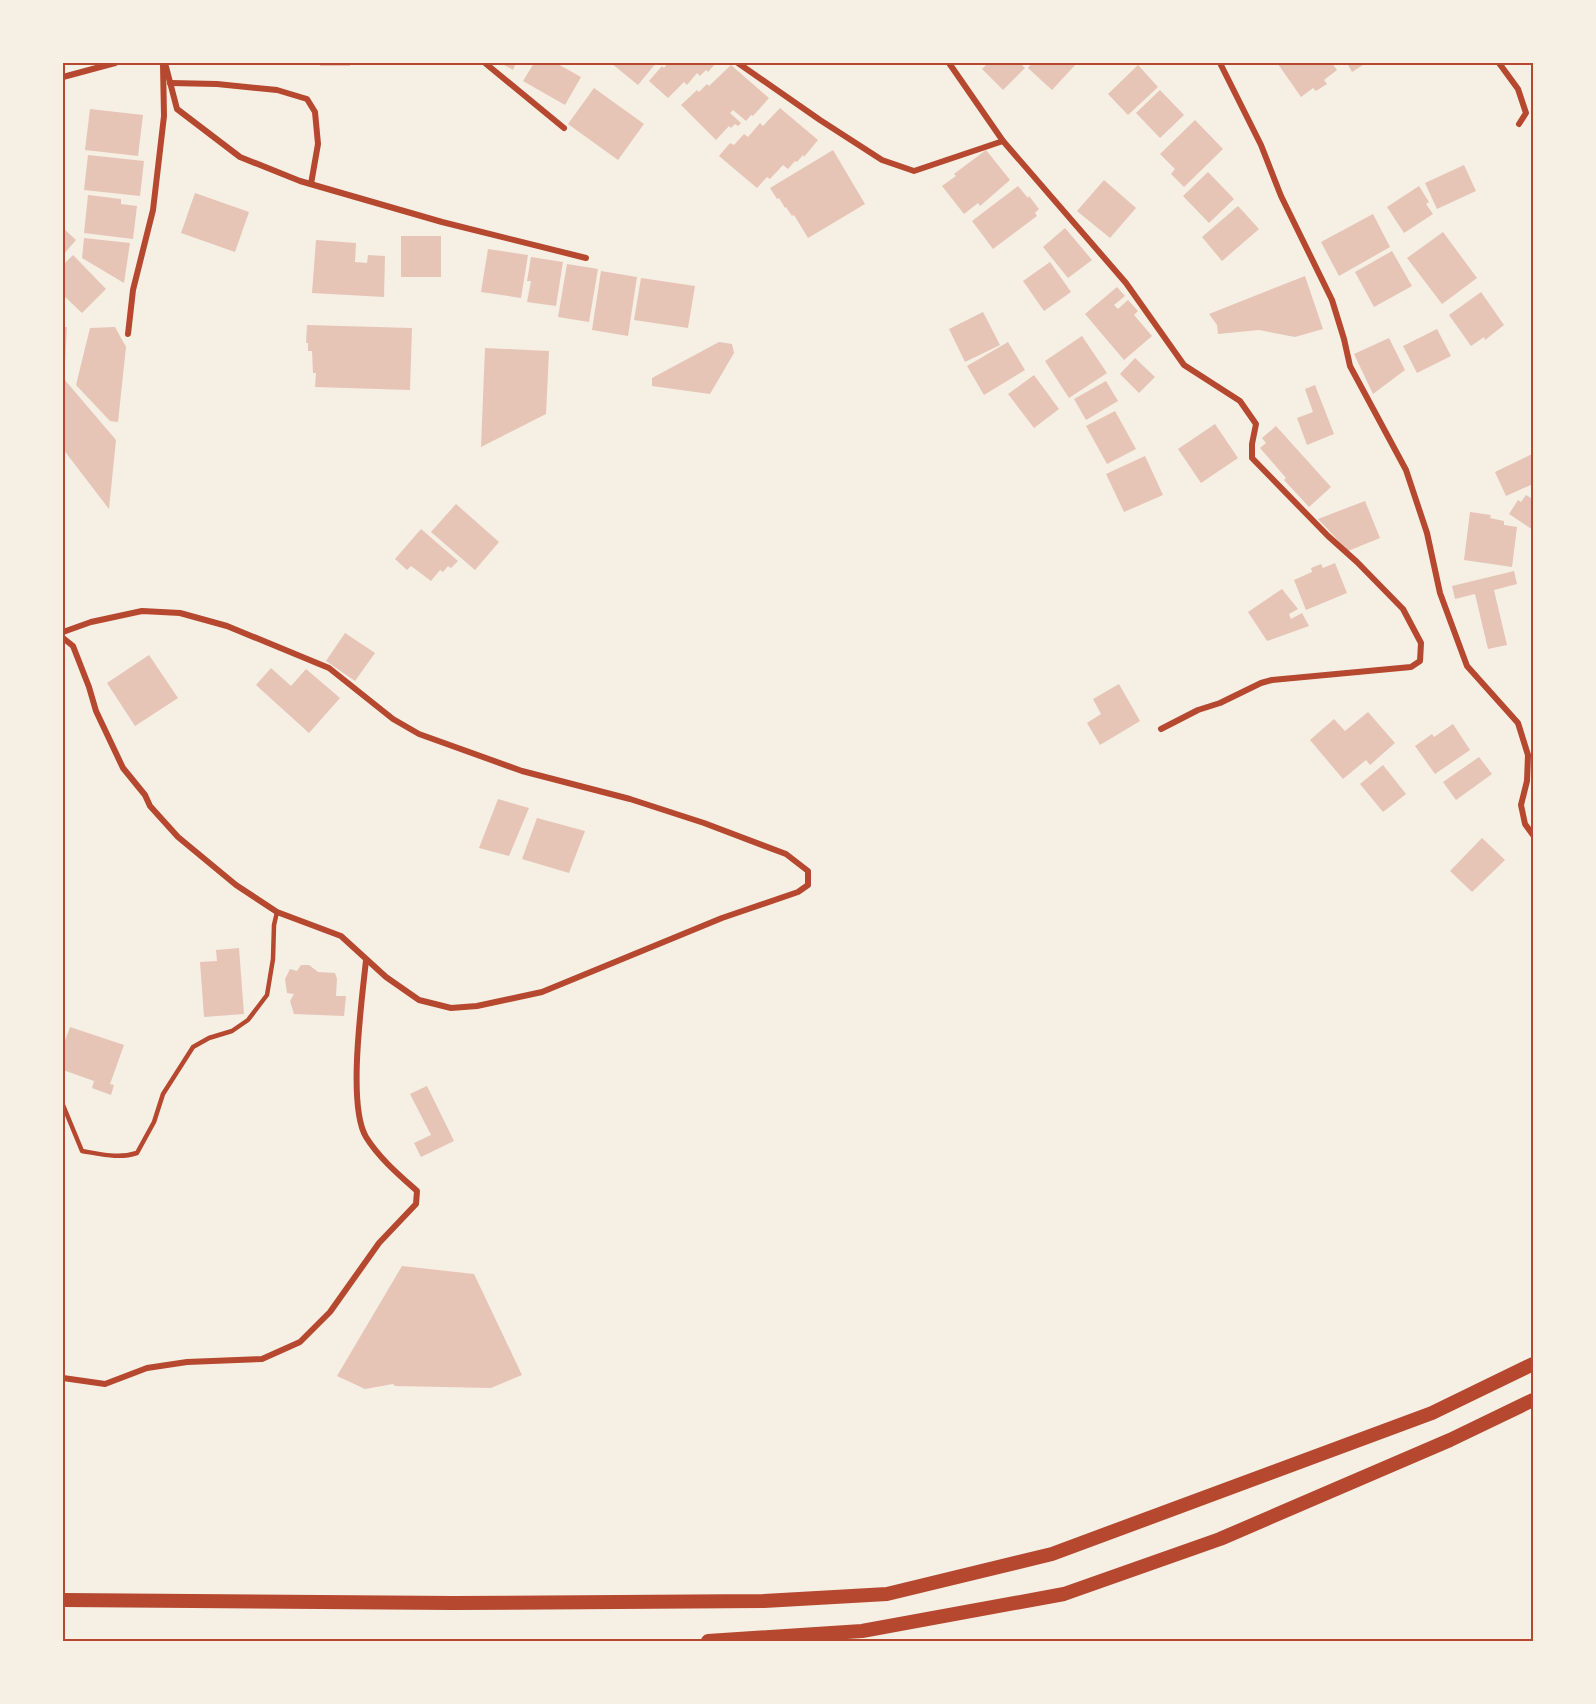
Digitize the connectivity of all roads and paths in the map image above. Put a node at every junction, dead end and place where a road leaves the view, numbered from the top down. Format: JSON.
{"nodes":[{"id":1,"x":115,"y":63,"type":"edge"},
{"id":2,"x":164,"y":63,"type":"edge"},
{"id":3,"x":485,"y":63,"type":"edge"},
{"id":4,"x":738,"y":63,"type":"edge"},
{"id":5,"x":949,"y":63,"type":"edge"},
{"id":6,"x":1220,"y":63,"type":"edge"},
{"id":7,"x":1499,"y":63,"type":"edge"},
{"id":8,"x":63,"y":77,"type":"edge"},
{"id":9,"x":170,"y":83,"type":"junction"},
{"id":10,"x":1519,"y":124,"type":"dead end"},
{"id":11,"x":564,"y":128,"type":"dead end"},
{"id":12,"x":1003,"y":141,"type":"junction"},
{"id":13,"x":311,"y":184,"type":"junction"},
{"id":14,"x":586,"y":258,"type":"dead end"},
{"id":15,"x":128,"y":334,"type":"dead end"},
{"id":16,"x":63,"y":632,"type":"edge"},
{"id":17,"x":63,"y":638,"type":"edge"},
{"id":18,"x":1161,"y":729,"type":"dead end"},
{"id":19,"x":1533,"y":835,"type":"edge"},
{"id":20,"x":277,"y":912,"type":"junction"},
{"id":21,"x":366,"y":960,"type":"junction"},
{"id":22,"x":63,"y":1105,"type":"edge"},
{"id":23,"x":1533,"y":1364,"type":"edge"},
{"id":24,"x":63,"y":1378,"type":"edge"},
{"id":25,"x":1533,"y":1400,"type":"edge"},
{"id":26,"x":63,"y":1600,"type":"edge"},
{"id":27,"x":708,"y":1641,"type":"edge"}],
"edges":[{"from":1,"to":8,"type":"street"},
{"from":2,"to":9,"type":"street"},
{"from":2,"to":15,"type":"street"},
{"from":3,"to":11,"type":"street"},
{"from":4,"to":12,"type":"street"},
{"from":5,"to":12,"type":"street"},
{"from":6,"to":19,"type":"street"},
{"from":7,"to":10,"type":"street"},
{"from":9,"to":13,"type":"street"},
{"from":9,"to":13,"type":"street"},
{"from":12,"to":18,"type":"street"},
{"from":13,"to":14,"type":"street"},
{"from":16,"to":21,"type":"street"},
{"from":17,"to":20,"type":"street"},
{"from":20,"to":21,"type":"street"},
{"from":20,"to":22,"type":"lane"},
{"from":21,"to":24,"type":"street"},
{"from":23,"to":26,"type":"highway"},
{"from":25,"to":27,"type":"highway"}]}
